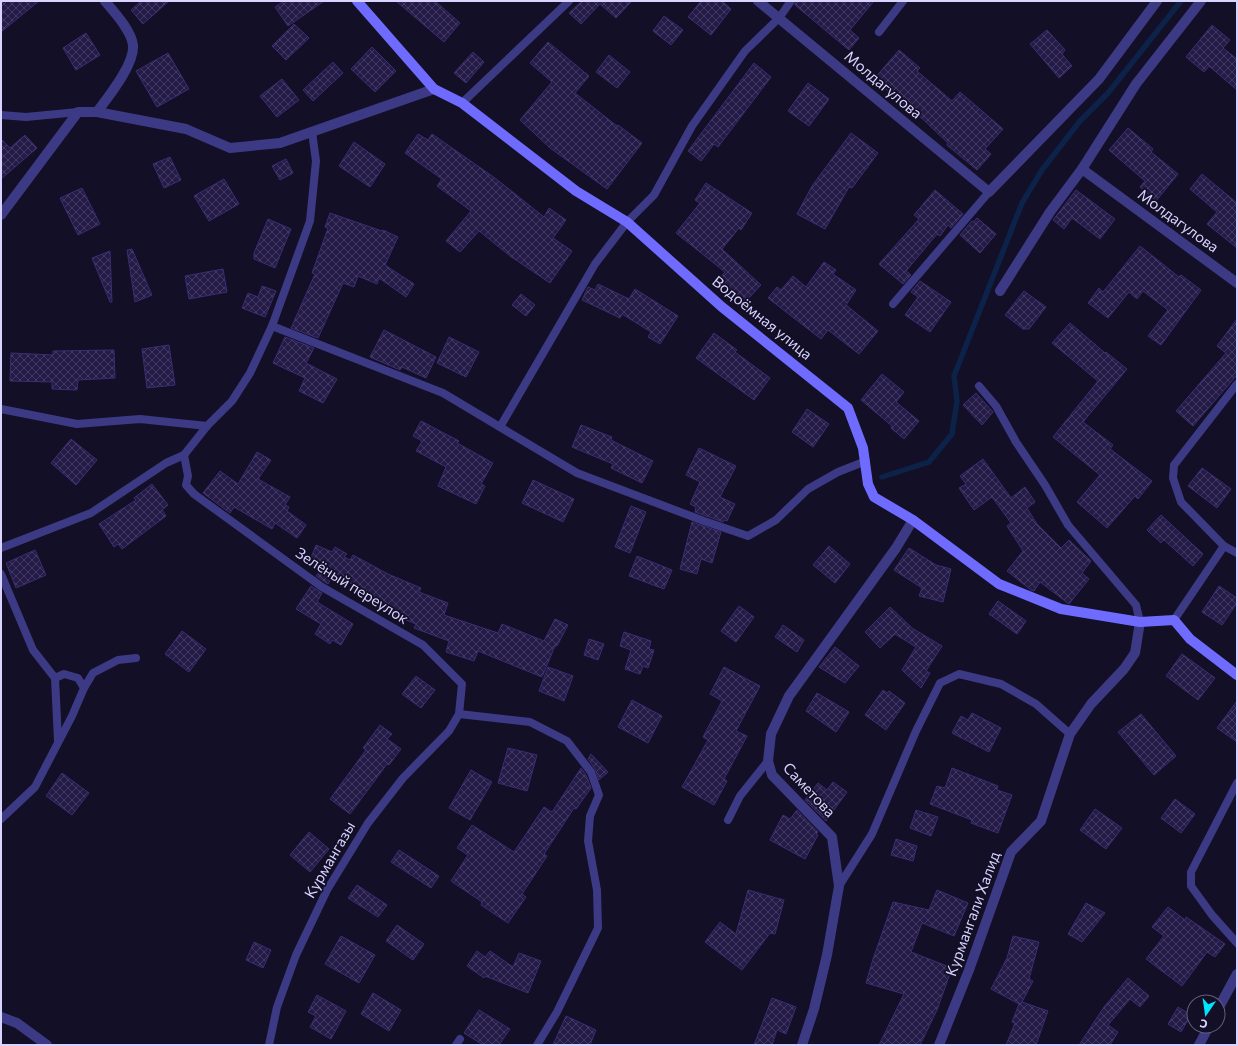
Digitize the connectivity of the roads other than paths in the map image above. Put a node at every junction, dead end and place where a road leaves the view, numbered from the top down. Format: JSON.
{"nodes":[{"id":1,"x":105,"y":1,"type":"edge"},
{"id":2,"x":357,"y":1,"type":"edge"},
{"id":3,"x":569,"y":1,"type":"edge"},
{"id":4,"x":758,"y":1,"type":"edge"},
{"id":5,"x":791,"y":1,"type":"edge"},
{"id":6,"x":903,"y":1,"type":"edge"},
{"id":7,"x":1157,"y":1,"type":"edge"},
{"id":8,"x":1201,"y":1,"type":"edge"},
{"id":9,"x":779,"y":18,"type":"junction"},
{"id":10,"x":878,"y":32,"type":"dead end"},
{"id":11,"x":434,"y":89,"type":"junction"},
{"id":12,"x":462,"y":102,"type":"junction"},
{"id":13,"x":78,"y":112,"type":"junction"},
{"id":14,"x":97,"y":112,"type":"junction"},
{"id":15,"x":1,"y":115,"type":"edge"},
{"id":16,"x":312,"y":132,"type":"junction"},
{"id":17,"x":1082,"y":169,"type":"junction"},
{"id":18,"x":989,"y":192,"type":"junction"},
{"id":19,"x":1,"y":215,"type":"edge"},
{"id":20,"x":627,"y":222,"type":"junction"},
{"id":21,"x":1237,"y":283,"type":"edge"},
{"id":22,"x":1000,"y":291,"type":"dead end"},
{"id":23,"x":892,"y":304,"type":"dead end"},
{"id":24,"x":272,"y":326,"type":"junction"},
{"id":25,"x":1237,"y":384,"type":"edge"},
{"id":26,"x":979,"y":386,"type":"dead end"},
{"id":27,"x":1,"y":409,"type":"edge"},
{"id":28,"x":207,"y":426,"type":"junction"},
{"id":29,"x":500,"y":427,"type":"junction"},
{"id":30,"x":184,"y":455,"type":"junction"},
{"id":31,"x":866,"y":461,"type":"junction"},
{"id":32,"x":913,"y":520,"type":"junction"},
{"id":33,"x":1224,"y":546,"type":"junction"},
{"id":34,"x":1,"y":548,"type":"edge"},
{"id":35,"x":1237,"y":553,"type":"edge"},
{"id":36,"x":1,"y":574,"type":"edge"},
{"id":37,"x":1174,"y":620,"type":"junction"},
{"id":38,"x":1140,"y":622,"type":"junction"},
{"id":39,"x":136,"y":658,"type":"dead end"},
{"id":40,"x":1237,"y":675,"type":"edge"},
{"id":41,"x":55,"y":678,"type":"junction"},
{"id":42,"x":84,"y":688,"type":"junction"},
{"id":43,"x":459,"y":714,"type":"junction"},
{"id":44,"x":1070,"y":734,"type":"junction"},
{"id":45,"x":58,"y":742,"type":"junction"},
{"id":46,"x":768,"y":761,"type":"junction"},
{"id":47,"x":1237,"y":783,"type":"edge"},
{"id":48,"x":1,"y":819,"type":"edge"},
{"id":49,"x":728,"y":820,"type":"dead end"},
{"id":50,"x":839,"y":886,"type":"junction"},
{"id":51,"x":1237,"y":943,"type":"edge"},
{"id":52,"x":1237,"y":974,"type":"edge"},
{"id":53,"x":1226,"y":994,"type":"edge"},
{"id":54,"x":1,"y":1017,"type":"edge"},
{"id":55,"x":1205,"y":1034,"type":"edge"},
{"id":56,"x":47,"y":1045,"type":"edge"},
{"id":57,"x":268,"y":1045,"type":"edge"},
{"id":58,"x":537,"y":1045,"type":"edge"},
{"id":59,"x":802,"y":1045,"type":"edge"},
{"id":60,"x":939,"y":1045,"type":"edge"},
{"id":61,"x":1199,"y":1045,"type":"edge"}],
"edges":[{"from":1,"to":14,"type":"street"},
{"from":2,"to":11,"type":"street","name":"Водоёмная улица"},
{"from":3,"to":12,"type":"lane"},
{"from":4,"to":9,"type":"street","name":"Молдагулова"},
{"from":5,"to":9,"type":"lane"},
{"from":6,"to":10,"type":"lane"},
{"from":7,"to":18,"type":"street"},
{"from":8,"to":17,"type":"street"},
{"from":9,"to":18,"type":"street","name":"Молдагулова"},
{"from":9,"to":20,"type":"lane"},
{"from":11,"to":12,"type":"street","name":"Водоёмная улица"},
{"from":11,"to":16,"type":"street"},
{"from":12,"to":20,"type":"street","name":"Водоёмная улица"},
{"from":13,"to":14,"type":"street"},
{"from":13,"to":15,"type":"lane"},
{"from":13,"to":19,"type":"street"},
{"from":14,"to":16,"type":"street"},
{"from":16,"to":24,"type":"lane"},
{"from":17,"to":21,"type":"street","name":"Молдагулова"},
{"from":17,"to":22,"type":"street"},
{"from":18,"to":23,"type":"lane"},
{"from":20,"to":29,"type":"lane"},
{"from":20,"to":31,"type":"street","name":"Водоёмная улица"},
{"from":24,"to":28,"type":"lane"},
{"from":24,"to":29,"type":"lane"},
{"from":25,"to":33,"type":"lane"},
{"from":26,"to":38,"type":"lane"},
{"from":27,"to":28,"type":"lane"},
{"from":28,"to":30,"type":"lane"},
{"from":29,"to":31,"type":"lane"},
{"from":30,"to":34,"type":"lane"},
{"from":30,"to":43,"type":"lane","name":"Зелёный переулок"},
{"from":31,"to":32,"type":"street","name":"Водоёмная улица"},
{"from":32,"to":38,"type":"street","name":"Водоёмная улица"},
{"from":32,"to":46,"type":"street","name":"Саметова"},
{"from":33,"to":35,"type":"lane"},
{"from":33,"to":37,"type":"lane"},
{"from":36,"to":41,"type":"lane"},
{"from":37,"to":38,"type":"street"},
{"from":37,"to":40,"type":"street"},
{"from":38,"to":44,"type":"street","name":"Курмангали Халид"},
{"from":39,"to":42,"type":"lane"},
{"from":41,"to":42,"type":"lane"},
{"from":41,"to":45,"type":"lane"},
{"from":42,"to":45,"type":"lane"},
{"from":43,"to":57,"type":"lane","name":"Курмангазы"},
{"from":43,"to":58,"type":"lane"},
{"from":44,"to":50,"type":"lane"},
{"from":44,"to":60,"type":"street","name":"Курмангали Халид"},
{"from":45,"to":48,"type":"lane"},
{"from":46,"to":49,"type":"lane"},
{"from":46,"to":50,"type":"street","name":"Саметова"},
{"from":47,"to":51,"type":"lane"},
{"from":50,"to":59,"type":"street","name":"Саметова"},
{"from":52,"to":53,"type":"street"},
{"from":54,"to":56,"type":"street"},
{"from":55,"to":61,"type":"street"}]}
